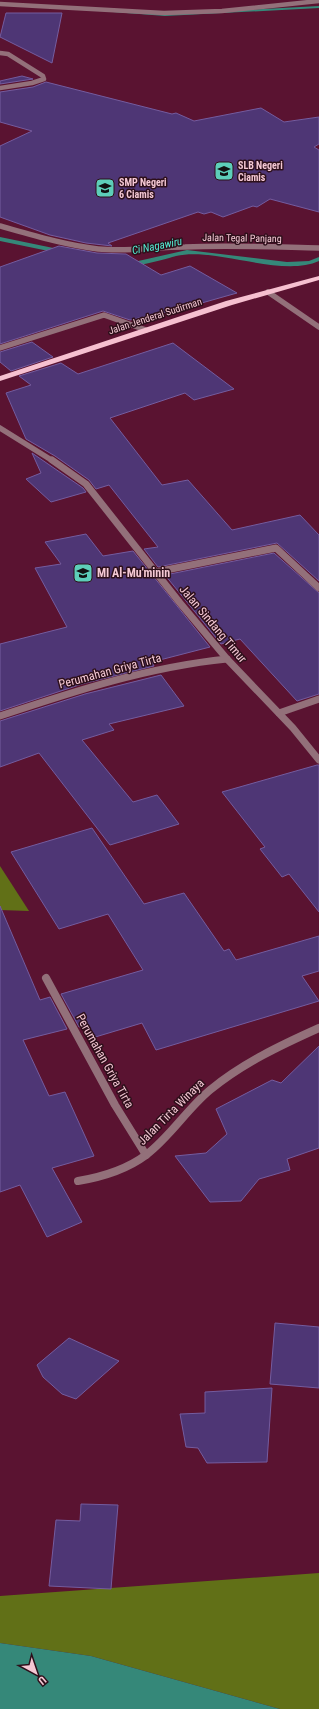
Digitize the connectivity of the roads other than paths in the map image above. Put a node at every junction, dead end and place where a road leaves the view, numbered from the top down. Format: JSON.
{"nodes":[{"id":1,"x":319,"y":1,"type":"edge"},
{"id":2,"x":0,"y":4,"type":"edge"},
{"id":3,"x":0,"y":53,"type":"edge"},
{"id":4,"x":0,"y":88,"type":"edge"},
{"id":5,"x":0,"y":226,"type":"edge"},
{"id":6,"x":318,"y":247,"type":"edge"},
{"id":7,"x":319,"y":278,"type":"edge"},
{"id":8,"x":268,"y":292,"type":"junction"},
{"id":9,"x":319,"y":327,"type":"edge"},
{"id":10,"x":146,"y":330,"type":"junction"},
{"id":11,"x":0,"y":348,"type":"edge"},
{"id":12,"x":0,"y":379,"type":"edge"},
{"id":13,"x":0,"y":428,"type":"edge"},
{"id":14,"x":156,"y":572,"type":"junction"},
{"id":15,"x":319,"y":588,"type":"edge"},
{"id":16,"x":228,"y":659,"type":"junction"},
{"id":17,"x":319,"y":699,"type":"edge"},
{"id":18,"x":279,"y":714,"type":"junction"},
{"id":19,"x":0,"y":716,"type":"edge"},
{"id":20,"x":319,"y":760,"type":"edge"},
{"id":21,"x":46,"y":978,"type":"dead end"},
{"id":22,"x":319,"y":1028,"type":"edge"},
{"id":23,"x":146,"y":1154,"type":"junction"},
{"id":24,"x":78,"y":1181,"type":"dead end"}],
"edges":[{"from":1,"to":2,"type":"street"},
{"from":3,"to":4,"type":"street"},
{"from":5,"to":6,"type":"street","name":"Jalan Tegal Panjang"},
{"from":7,"to":8,"type":"highway","name":"Jalan Jenderal Sudirman"},
{"from":8,"to":9,"type":"street"},
{"from":8,"to":10,"type":"highway","name":"Jalan Jenderal Sudirman"},
{"from":10,"to":11,"type":"street"},
{"from":10,"to":12,"type":"highway","name":"Jalan Jenderal Sudirman"},
{"from":13,"to":14,"type":"street","name":"Jalan Sindang Timur"},
{"from":14,"to":15,"type":"street"},
{"from":14,"to":16,"type":"street","name":"Jalan Sindang Timur"},
{"from":16,"to":18,"type":"street","name":"Jalan Sindang Timur"},
{"from":16,"to":19,"type":"street","name":"Perumahan Griya Tirta"},
{"from":17,"to":18,"type":"street"},
{"from":18,"to":20,"type":"street","name":"Jalan Sindang Timur"},
{"from":21,"to":23,"type":"street","name":"Perumahan Griya Tirta"},
{"from":22,"to":23,"type":"street","name":"Jalan Tirta Winaya"},
{"from":23,"to":24,"type":"street","name":"Jalan Tirta Winaya"}]}
